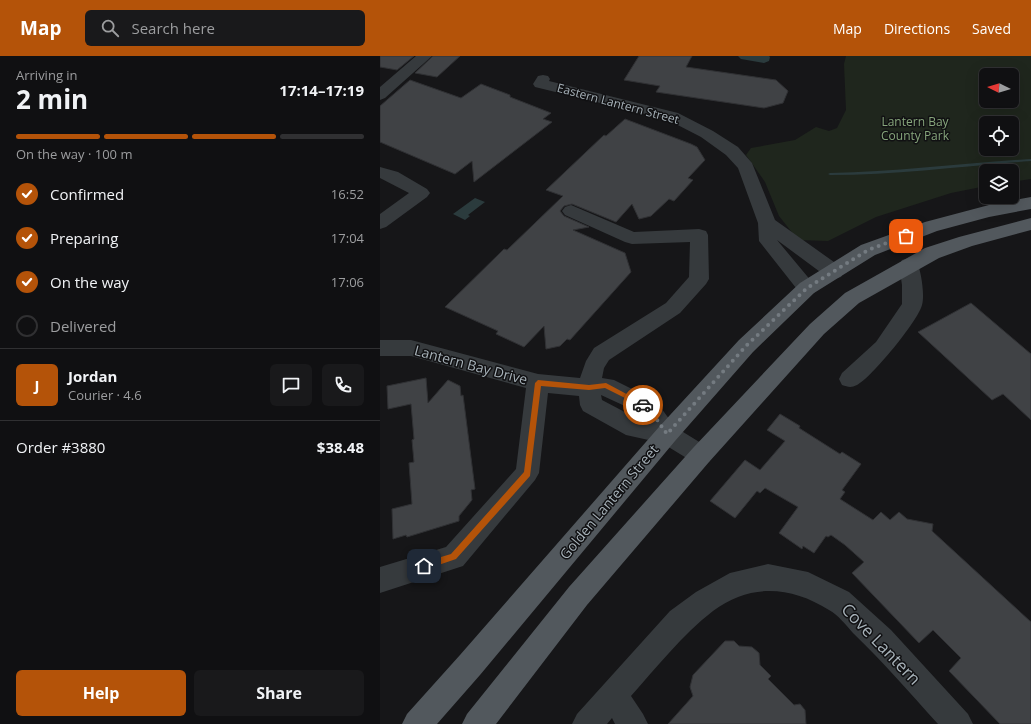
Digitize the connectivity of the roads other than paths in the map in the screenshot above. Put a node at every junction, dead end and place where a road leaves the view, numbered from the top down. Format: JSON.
{"nodes":[{"id":1,"x":425,"y":56,"type":"edge"},
{"id":2,"x":543,"y":79,"type":"dead end"},
{"id":3,"x":380,"y":95,"type":"edge"},
{"id":4,"x":380,"y":172,"type":"edge"},
{"id":5,"x":1031,"y":204,"type":"edge"},
{"id":6,"x":570,"y":211,"type":"dead end"},
{"id":7,"x":380,"y":223,"type":"edge"},
{"id":8,"x":767,"y":223,"type":"junction"},
{"id":9,"x":1031,"y":224,"type":"edge"},
{"id":10,"x":931,"y":226,"type":"junction"},
{"id":11,"x":909,"y":265,"type":"junction"},
{"id":12,"x":834,"y":272,"type":"junction"},
{"id":13,"x":807,"y":288,"type":"junction"},
{"id":14,"x":380,"y":348,"type":"edge"},
{"id":15,"x":850,"y":379,"type":"dead end"},
{"id":16,"x":538,"y":383,"type":"junction"},
{"id":17,"x":597,"y":387,"type":"junction"},
{"id":18,"x":667,"y":434,"type":"junction"},
{"id":19,"x":701,"y":455,"type":"junction"},
{"id":20,"x":380,"y":580,"type":"edge"},
{"id":21,"x":613,"y":695,"type":"junction"},
{"id":22,"x":417,"y":724,"type":"edge"},
{"id":23,"x":477,"y":724,"type":"edge"},
{"id":24,"x":587,"y":724,"type":"edge"},
{"id":25,"x":634,"y":724,"type":"edge"},
{"id":26,"x":958,"y":724,"type":"edge"}],
"edges":[{"from":1,"to":3,"type":"street"},
{"from":2,"to":8,"type":"street","name":"Eastern Lantern Street"},
{"from":4,"to":7,"type":"street"},
{"from":5,"to":10,"type":"main road","name":"Golden Lantern Street"},
{"from":6,"to":17,"type":"street"},
{"from":8,"to":12,"type":"street"},
{"from":8,"to":13,"type":"street","name":"Eastern Lantern Street"},
{"from":9,"to":11,"type":"main road"},
{"from":10,"to":11,"type":"main road"},
{"from":10,"to":12,"type":"main road","name":"Golden Lantern Street"},
{"from":11,"to":15,"type":"street"},
{"from":11,"to":19,"type":"main road"},
{"from":12,"to":13,"type":"main road","name":"Golden Lantern Street"},
{"from":13,"to":18,"type":"main road","name":"Golden Lantern Street"},
{"from":14,"to":16,"type":"street","name":"Lantern Bay Drive"},
{"from":16,"to":17,"type":"street","name":"Lantern Bay Drive"},
{"from":16,"to":20,"type":"street","name":"Lantern Bay Drive"},
{"from":17,"to":18,"type":"street"},
{"from":18,"to":19,"type":"street"},
{"from":18,"to":22,"type":"main road","name":"Golden Lantern Street"},
{"from":19,"to":23,"type":"main road"},
{"from":21,"to":24,"type":"street"},
{"from":21,"to":25,"type":"street"},
{"from":21,"to":26,"type":"street","name":"Cove Lantern"}]}
